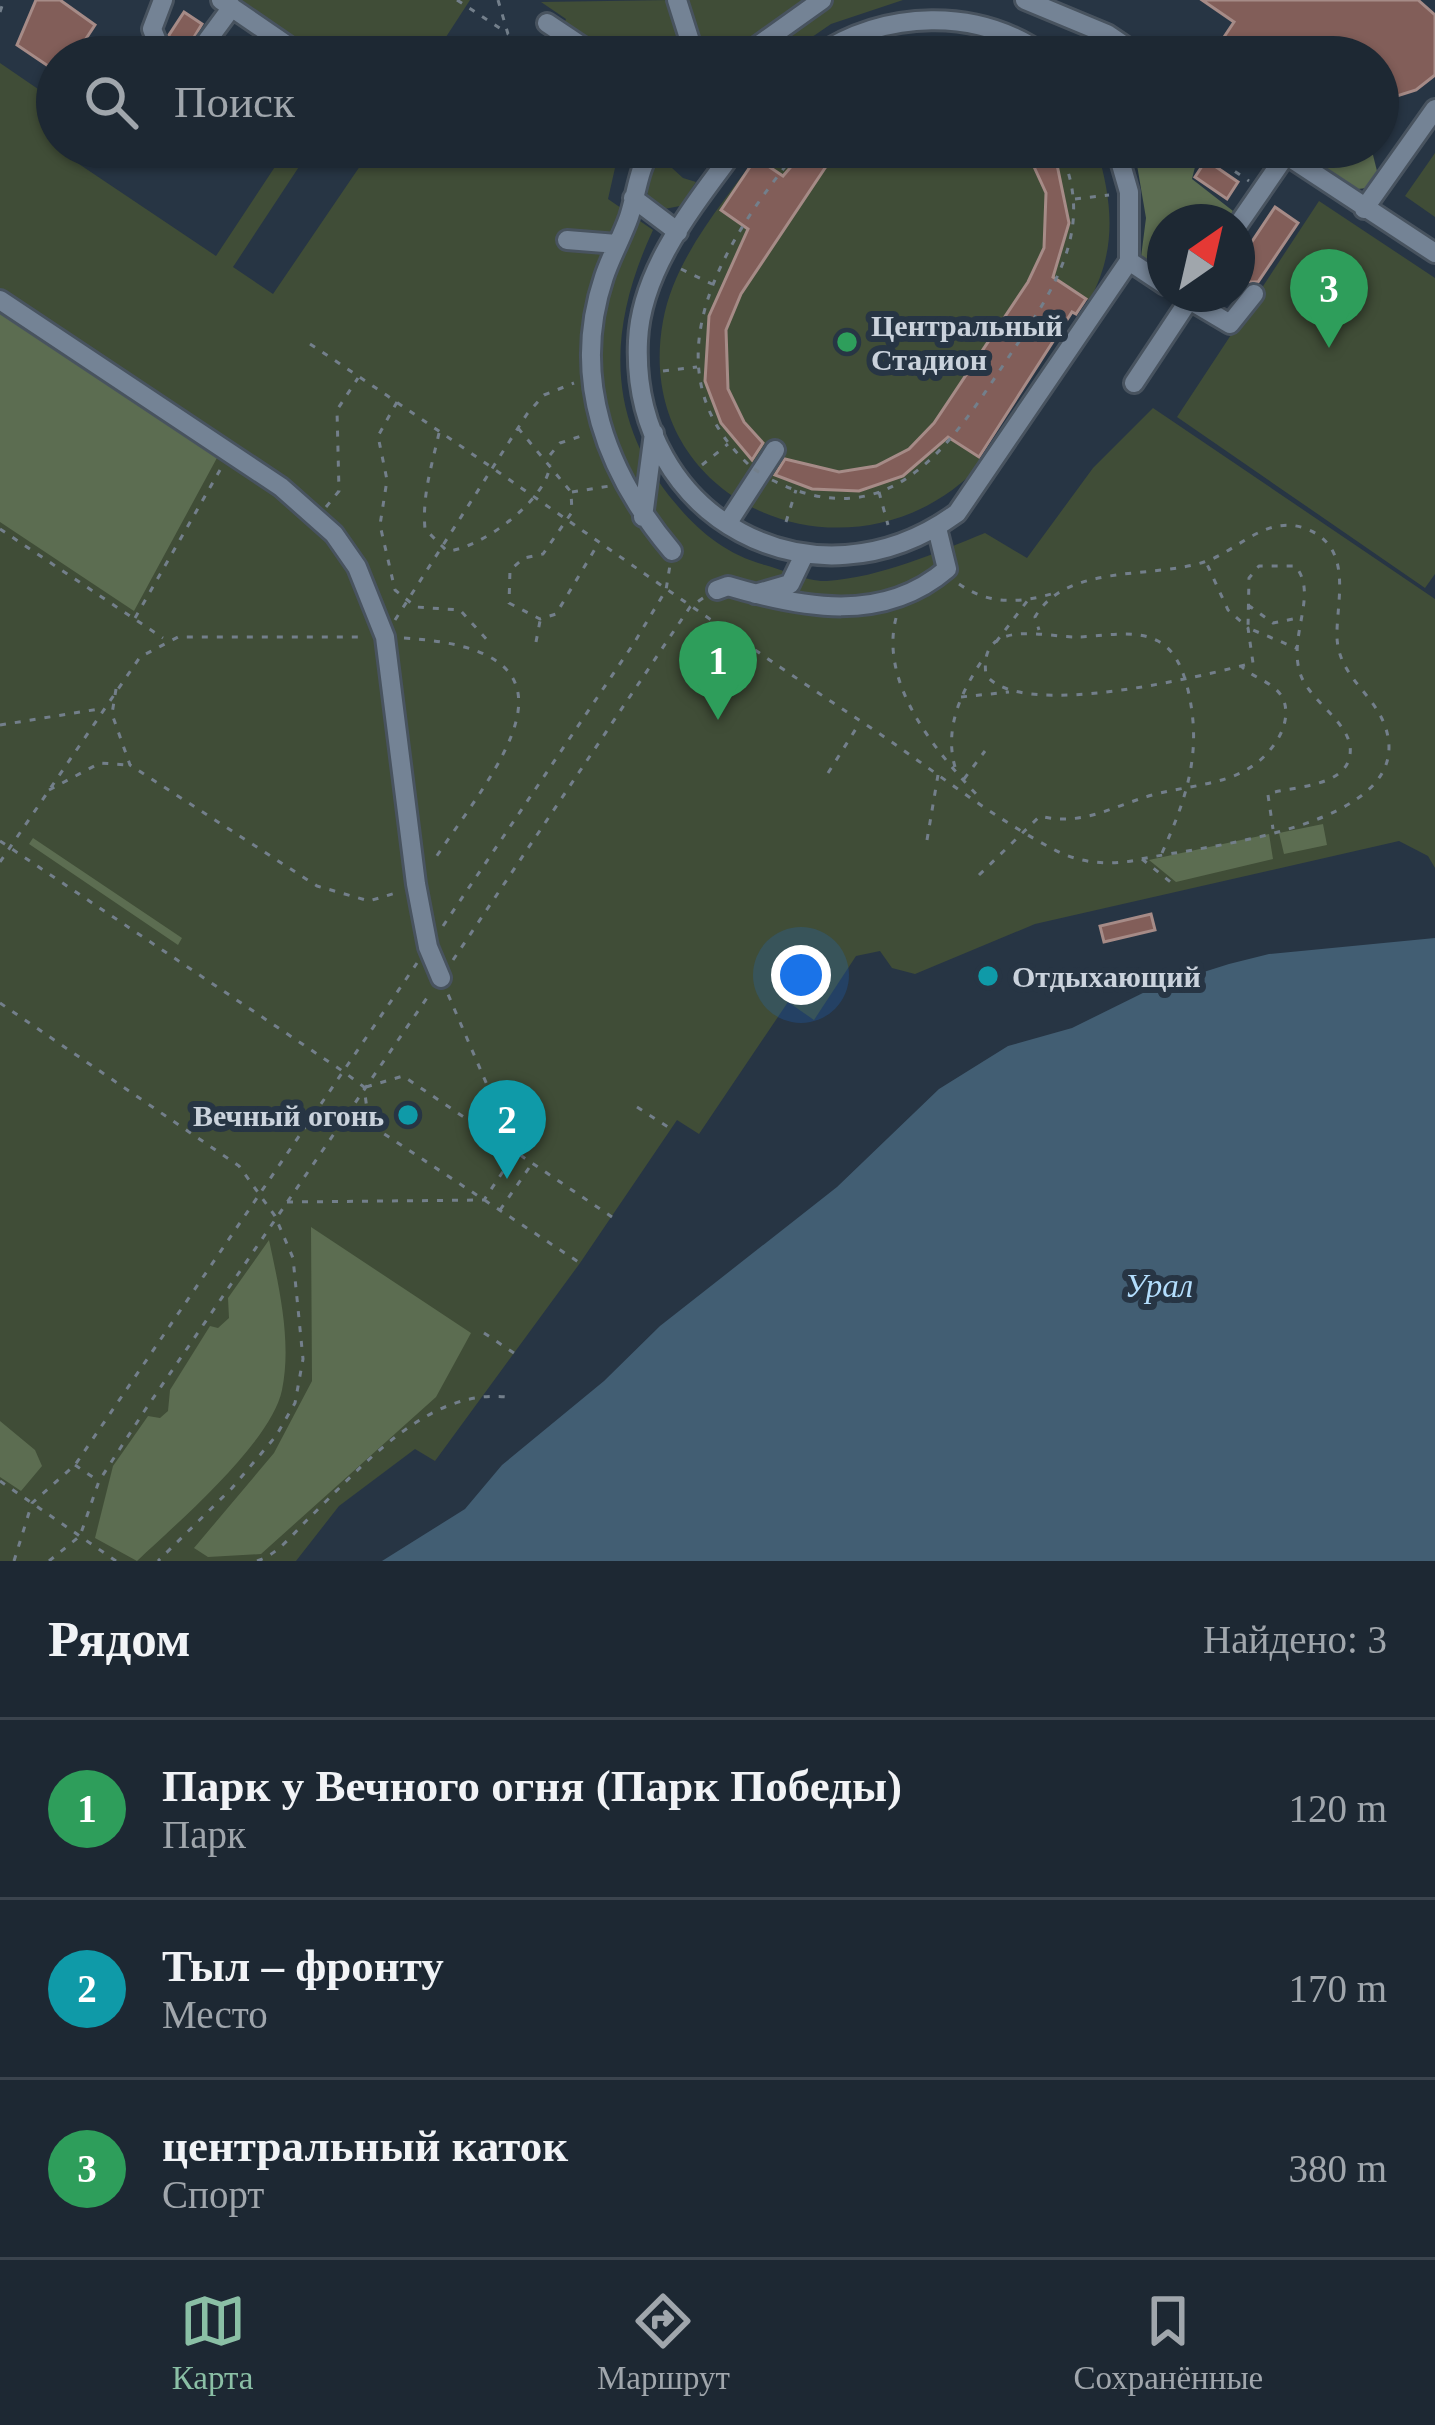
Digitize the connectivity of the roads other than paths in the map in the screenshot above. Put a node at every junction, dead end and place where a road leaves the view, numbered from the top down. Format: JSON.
{"nodes":[{"id":1,"x":163,"y":0,"type":"edge"},
{"id":2,"x":676,"y":0,"type":"edge"},
{"id":3,"x":822,"y":0,"type":"edge"},
{"id":4,"x":1025,"y":0,"type":"edge"},
{"id":5,"x":227,"y":4,"type":"edge"},
{"id":6,"x":548,"y":23,"type":"dead end"},
{"id":7,"x":155,"y":36,"type":"edge"},
{"id":8,"x":208,"y":36,"type":"edge"},
{"id":9,"x":273,"y":36,"type":"edge"},
{"id":10,"x":567,"y":36,"type":"edge"},
{"id":11,"x":687,"y":36,"type":"edge"},
{"id":12,"x":771,"y":36,"type":"edge"},
{"id":13,"x":857,"y":36,"type":"edge"},
{"id":14,"x":1009,"y":36,"type":"edge"},
{"id":15,"x":1110,"y":36,"type":"edge"},
{"id":16,"x":1435,"y":110,"type":"edge"},
{"id":17,"x":1399,"y":160,"type":"edge"},
{"id":18,"x":643,"y":168,"type":"edge"},
{"id":19,"x":721,"y":168,"type":"edge"},
{"id":20,"x":1122,"y":168,"type":"edge"},
{"id":21,"x":1272,"y":168,"type":"edge"},
{"id":22,"x":1305,"y":168,"type":"edge"},
{"id":23,"x":1393,"y":168,"type":"edge"},
{"id":24,"x":633,"y":198,"type":"junction"},
{"id":25,"x":1252,"y":204,"type":"edge"},
{"id":26,"x":1364,"y":209,"type":"junction"},
{"id":27,"x":678,"y":232,"type":"junction"},
{"id":28,"x":567,"y":240,"type":"dead end"},
{"id":29,"x":617,"y":244,"type":"junction"},
{"id":30,"x":1435,"y":253,"type":"edge"},
{"id":31,"x":1129,"y":261,"type":"junction"},
{"id":32,"x":1147,"y":273,"type":"edge"},
{"id":33,"x":0,"y":300,"type":"edge"},
{"id":34,"x":1176,"y":312,"type":"edge"},
{"id":35,"x":1211,"y":312,"type":"edge"},
{"id":36,"x":1239,"y":312,"type":"edge"},
{"id":37,"x":1134,"y":383,"type":"dead end"},
{"id":38,"x":655,"y":433,"type":"junction"},
{"id":39,"x":775,"y":450,"type":"dead end"},
{"id":40,"x":644,"y":517,"type":"junction"},
{"id":41,"x":727,"y":524,"type":"junction"},
{"id":42,"x":937,"y":528,"type":"junction"},
{"id":43,"x":672,"y":551,"type":"road end"},
{"id":44,"x":803,"y":557,"type":"junction"},
{"id":45,"x":716,"y":590,"type":"road end"},
{"id":46,"x":755,"y":594,"type":"junction"},
{"id":47,"x":441,"y":978,"type":"road end"}],
"edges":[{"from":1,"to":7,"type":"lane"},
{"from":2,"to":11,"type":"lane"},
{"from":3,"to":12,"type":"lane"},
{"from":4,"to":15,"type":"lane"},
{"from":5,"to":8,"type":"lane"},
{"from":5,"to":9,"type":"lane"},
{"from":6,"to":10,"type":"lane"},
{"from":13,"to":14,"type":"lane"},
{"from":16,"to":17,"type":"lane"},
{"from":18,"to":24,"type":"lane"},
{"from":19,"to":27,"type":"lane"},
{"from":20,"to":31,"type":"lane"},
{"from":21,"to":25,"type":"lane"},
{"from":22,"to":26,"type":"lane"},
{"from":23,"to":26,"type":"lane"},
{"from":24,"to":27,"type":"lane"},
{"from":24,"to":29,"type":"lane"},
{"from":26,"to":30,"type":"lane"},
{"from":27,"to":38,"type":"lane"},
{"from":28,"to":29,"type":"lane"},
{"from":29,"to":40,"type":"lane"},
{"from":31,"to":32,"type":"lane"},
{"from":31,"to":42,"type":"lane"},
{"from":33,"to":47,"type":"lane"},
{"from":34,"to":37,"type":"lane"},
{"from":35,"to":36,"type":"lane"},
{"from":38,"to":40,"type":"lane"},
{"from":38,"to":41,"type":"lane"},
{"from":39,"to":41,"type":"lane"},
{"from":40,"to":43,"type":"lane"},
{"from":41,"to":44,"type":"lane"},
{"from":42,"to":44,"type":"lane"},
{"from":42,"to":46,"type":"lane"},
{"from":44,"to":46,"type":"lane"},
{"from":45,"to":46,"type":"lane"}]}
